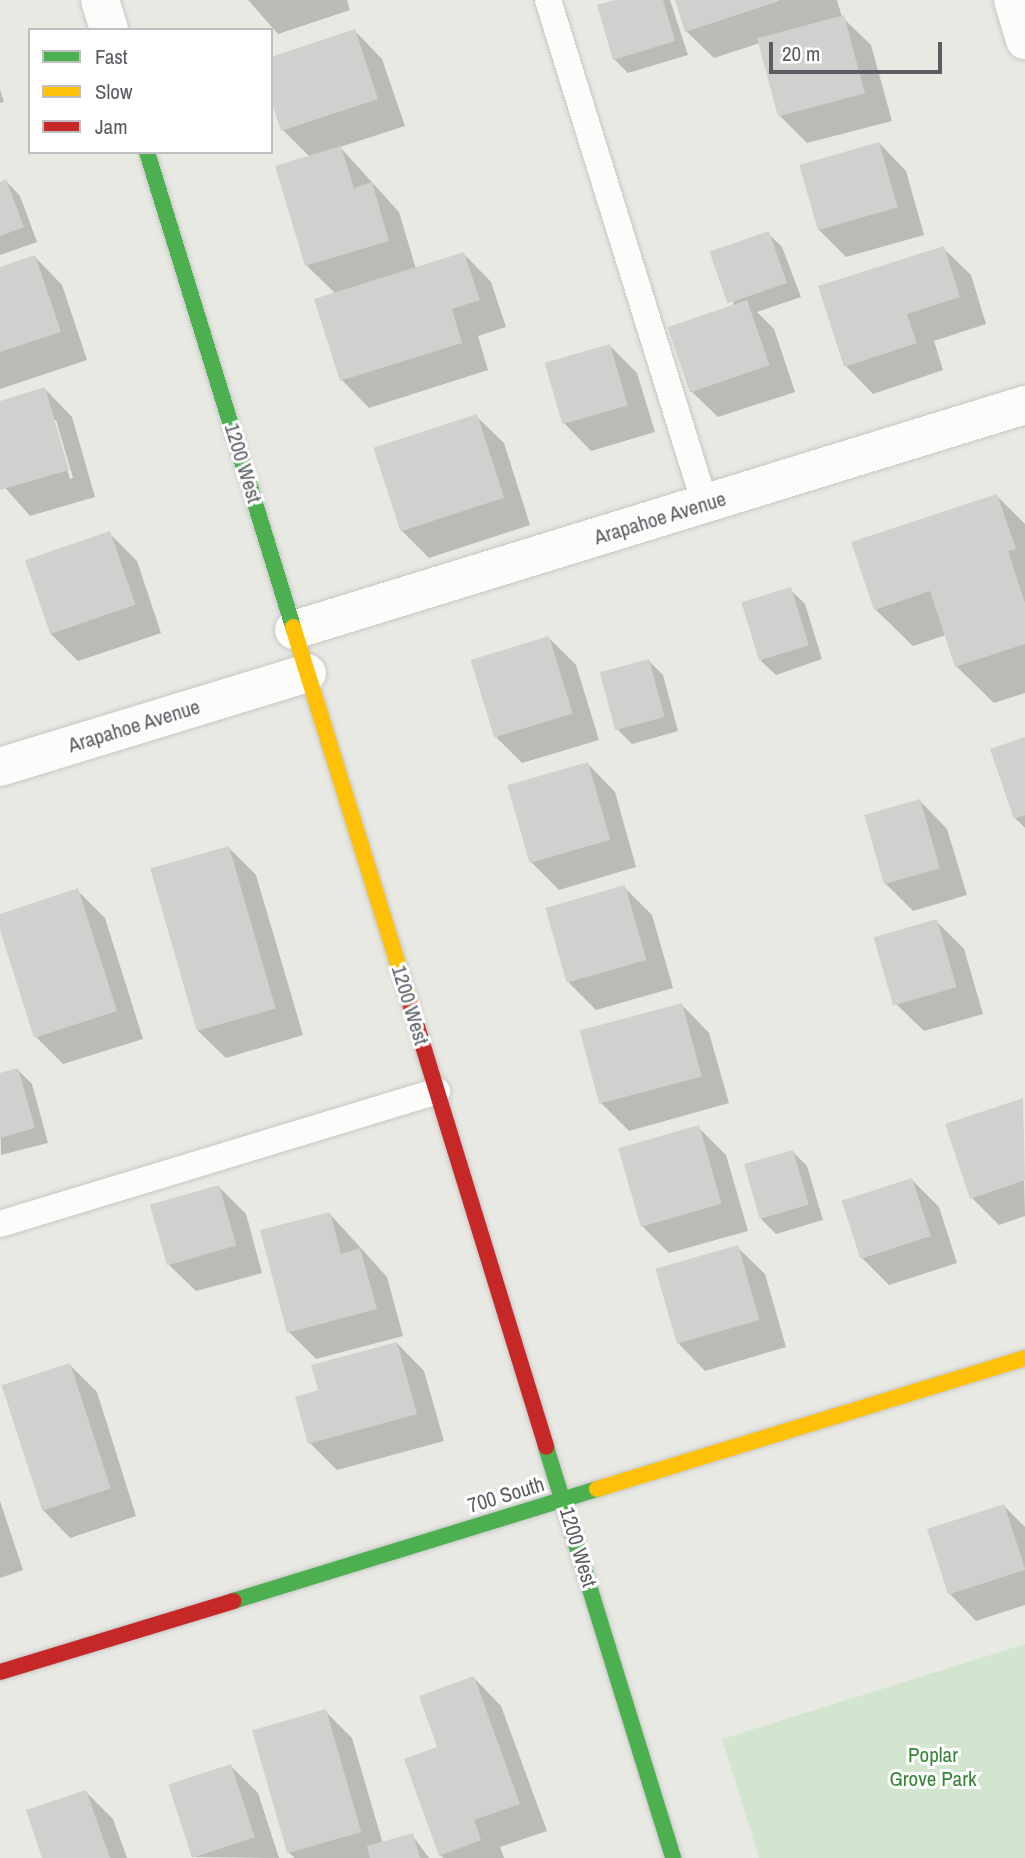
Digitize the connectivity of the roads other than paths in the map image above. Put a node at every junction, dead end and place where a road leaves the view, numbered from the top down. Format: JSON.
{"nodes":[{"id":1,"x":100,"y":0,"type":"edge"},
{"id":2,"x":548,"y":0,"type":"edge"},
{"id":3,"x":1013,"y":0,"type":"edge"},
{"id":4,"x":108,"y":28,"type":"edge"},
{"id":5,"x":1025,"y":40,"type":"edge"},
{"id":6,"x":148,"y":154,"type":"edge"},
{"id":7,"x":1025,"y":405,"type":"edge"},
{"id":8,"x":705,"y":504,"type":"junction"},
{"id":9,"x":294,"y":630,"type":"junction"},
{"id":10,"x":307,"y":673,"type":"junction"},
{"id":11,"x":0,"y":767,"type":"edge"},
{"id":12,"x":437,"y":1091,"type":"junction"},
{"id":13,"x":0,"y":1224,"type":"edge"},
{"id":14,"x":1025,"y":1358,"type":"edge"},
{"id":15,"x":563,"y":1500,"type":"junction"},
{"id":16,"x":0,"y":1672,"type":"edge"},
{"id":17,"x":673,"y":1858,"type":"edge"}],
"edges":[{"from":1,"to":4,"type":"street"},
{"from":2,"to":8,"type":"lane"},
{"from":3,"to":5,"type":"street"},
{"from":6,"to":9,"type":"street","name":"1200 West"},
{"from":7,"to":8,"type":"street","name":"Arapahoe Avenue"},
{"from":8,"to":9,"type":"street","name":"Arapahoe Avenue"},
{"from":9,"to":10,"type":"street","name":"1200 West"},
{"from":10,"to":11,"type":"street","name":"Arapahoe Avenue"},
{"from":10,"to":12,"type":"street","name":"1200 West"},
{"from":12,"to":13,"type":"lane"},
{"from":12,"to":15,"type":"street","name":"1200 West"},
{"from":14,"to":15,"type":"street","name":"700 South"},
{"from":15,"to":16,"type":"street","name":"700 South"},
{"from":15,"to":17,"type":"street","name":"1200 West"}]}
